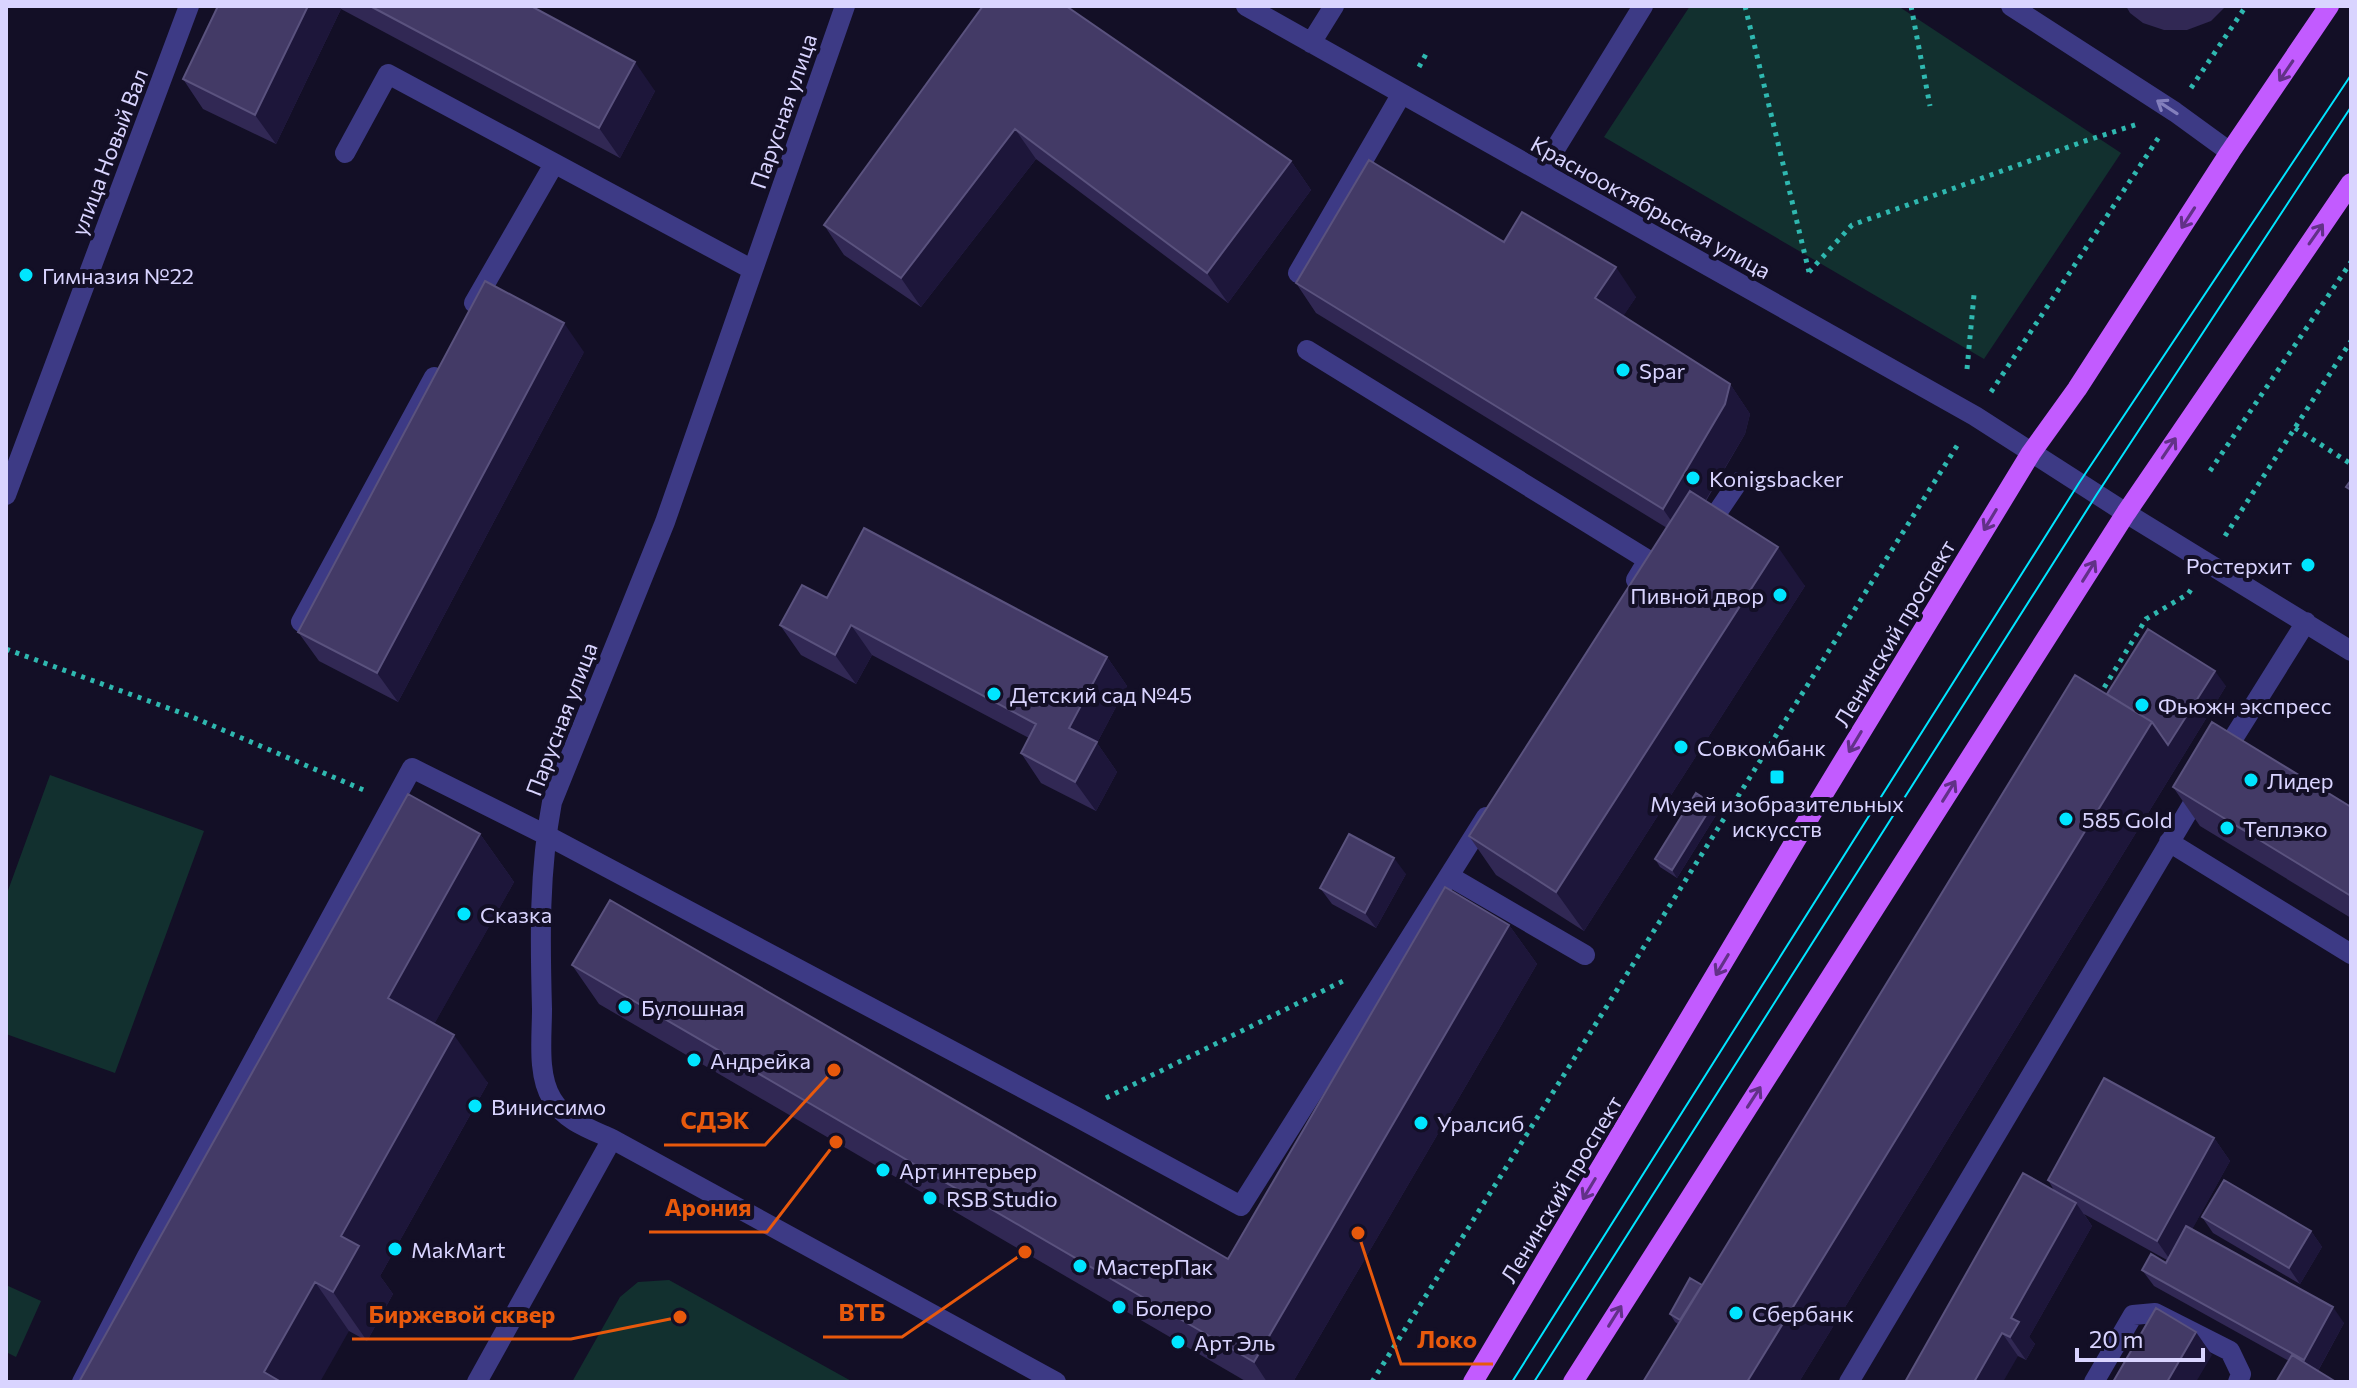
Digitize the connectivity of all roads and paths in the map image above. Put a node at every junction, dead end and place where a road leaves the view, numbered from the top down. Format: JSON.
{"nodes":[{"id":1,"x":189,"y":6,"type":"edge"},
{"id":2,"x":845,"y":6,"type":"edge"},
{"id":3,"x":1246,"y":6,"type":"edge"},
{"id":4,"x":1334,"y":6,"type":"edge"},
{"id":5,"x":1643,"y":6,"type":"edge"},
{"id":6,"x":1745,"y":6,"type":"edge"},
{"id":7,"x":1911,"y":6,"type":"edge"},
{"id":8,"x":2011,"y":6,"type":"edge"},
{"id":9,"x":2246,"y":6,"type":"edge"},
{"id":10,"x":2329,"y":6,"type":"edge"},
{"id":11,"x":1311,"y":43,"type":"junction"},
{"id":12,"x":1401,"y":95,"type":"junction"},
{"id":13,"x":1930,"y":106,"type":"dead end"},
{"id":14,"x":2175,"y":112,"type":"junction"},
{"id":15,"x":2230,"y":152,"type":"junction"},
{"id":16,"x":345,"y":153,"type":"dead end"},
{"id":17,"x":554,"y":164,"type":"junction"},
{"id":18,"x":1541,"y":172,"type":"junction"},
{"id":19,"x":2351,"y":183,"type":"edge"},
{"id":20,"x":2351,"y":262,"type":"edge"},
{"id":21,"x":753,"y":270,"type":"junction"},
{"id":22,"x":1298,"y":273,"type":"edge"},
{"id":23,"x":1974,"y":295,"type":"dead end"},
{"id":24,"x":468,"y":315,"type":"edge"},
{"id":25,"x":2351,"y":341,"type":"edge"},
{"id":26,"x":1307,"y":350,"type":"dead end"},
{"id":27,"x":445,"y":357,"type":"edge"},
{"id":28,"x":1967,"y":369,"type":"dead end"},
{"id":29,"x":1975,"y":416,"type":"junction"},
{"id":30,"x":2295,"y":428,"type":"junction"},
{"id":31,"x":2031,"y":453,"type":"junction"},
{"id":32,"x":2351,"y":464,"type":"edge"},
{"id":33,"x":2210,"y":471,"type":"dead end"},
{"id":34,"x":1738,"y":482,"type":"dead end"},
{"id":35,"x":6,"y":495,"type":"edge"},
{"id":36,"x":2126,"y":513,"type":"junction"},
{"id":37,"x":1696,"y":542,"type":"edge"},
{"id":38,"x":2209,"y":562,"type":"junction"},
{"id":39,"x":1623,"y":600,"type":"edge"},
{"id":40,"x":301,"y":622,"type":"edge"},
{"id":41,"x":2306,"y":622,"type":"junction"},
{"id":42,"x":6,"y":649,"type":"edge"},
{"id":43,"x":2351,"y":651,"type":"edge"},
{"id":44,"x":2095,"y":701,"type":"edge"},
{"id":45,"x":1499,"y":797,"type":"edge"},
{"id":46,"x":393,"y":803,"type":"junction"},
{"id":47,"x":546,"y":835,"type":"junction"},
{"id":48,"x":2169,"y":842,"type":"junction"},
{"id":49,"x":1449,"y":876,"type":"junction"},
{"id":50,"x":2351,"y":954,"type":"edge"},
{"id":51,"x":1585,"y":955,"type":"dead end"},
{"id":52,"x":1358,"y":974,"type":"dead end"},
{"id":53,"x":1073,"y":1115,"type":"junction"},
{"id":54,"x":612,"y":1139,"type":"junction"},
{"id":55,"x":82,"y":1382,"type":"edge"},
{"id":56,"x":477,"y":1382,"type":"edge"},
{"id":57,"x":1056,"y":1382,"type":"edge"},
{"id":58,"x":1372,"y":1382,"type":"edge"},
{"id":59,"x":1473,"y":1382,"type":"edge"},
{"id":60,"x":1573,"y":1382,"type":"edge"},
{"id":61,"x":1849,"y":1382,"type":"edge"},
{"id":62,"x":2094,"y":1382,"type":"edge"},
{"id":63,"x":2238,"y":1382,"type":"edge"}],
"edges":[{"from":1,"to":35,"type":"street","name":"улица Новый Вал"},
{"from":2,"to":21,"type":"street","name":"Парусная улица"},
{"from":3,"to":11,"type":"street","name":"Краснооктябрьская улица"},
{"from":4,"to":11,"type":"street"},
{"from":5,"to":18,"type":"street"},
{"from":6,"to":14,"type":"path"},
{"from":7,"to":13,"type":"path"},
{"from":14,"to":8,"type":"street","one_way":true},
{"from":9,"to":14,"type":"path"},
{"from":10,"to":15,"type":"main road","name":"Ленинский проспект","one_way":true},
{"from":11,"to":12,"type":"street","name":"Краснооктябрьская улица"},
{"from":12,"to":18,"type":"street","name":"Краснооктябрьская улица"},
{"from":12,"to":22,"type":"street"},
{"from":14,"to":15,"type":"street"},
{"from":14,"to":29,"type":"path"},
{"from":15,"to":31,"type":"main road","name":"Ленинский проспект","one_way":true},
{"from":16,"to":17,"type":"street"},
{"from":17,"to":21,"type":"street"},
{"from":17,"to":24,"type":"street"},
{"from":18,"to":29,"type":"street","name":"Краснооктябрьская улица"},
{"from":36,"to":19,"type":"main road","one_way":true},
{"from":20,"to":33,"type":"path"},
{"from":21,"to":47,"type":"street","name":"Парусная улица"},
{"from":23,"to":28,"type":"path"},
{"from":25,"to":30,"type":"path"},
{"from":26,"to":39,"type":"street"},
{"from":27,"to":40,"type":"street"},
{"from":29,"to":31,"type":"street","name":"Краснооктябрьская улица"},
{"from":29,"to":58,"type":"path"},
{"from":30,"to":32,"type":"path"},
{"from":30,"to":38,"type":"path"},
{"from":31,"to":36,"type":"street","name":"Краснооктябрьская улица"},
{"from":31,"to":59,"type":"main road","name":"Ленинский проспект","one_way":true},
{"from":34,"to":37,"type":"street"},
{"from":36,"to":38,"type":"street","name":"Краснооктябрьская улица"},
{"from":60,"to":36,"type":"main road","one_way":true},
{"from":38,"to":41,"type":"street","name":"Краснооктябрьская улица"},
{"from":38,"to":44,"type":"path"},
{"from":41,"to":43,"type":"street","name":"Краснооктябрьская улица"},
{"from":41,"to":48,"type":"street"},
{"from":42,"to":46,"type":"path"},
{"from":45,"to":49,"type":"street"},
{"from":46,"to":47,"type":"street"},
{"from":46,"to":55,"type":"street"},
{"from":47,"to":53,"type":"street"},
{"from":47,"to":54,"type":"street","name":"Парусная улица"},
{"from":48,"to":50,"type":"street"},
{"from":48,"to":61,"type":"street"},
{"from":49,"to":51,"type":"street"},
{"from":49,"to":53,"type":"street"},
{"from":52,"to":53,"type":"path"},
{"from":54,"to":56,"type":"street"},
{"from":54,"to":57,"type":"street","name":"Парусная улица"},
{"from":62,"to":63,"type":"street"}]}
